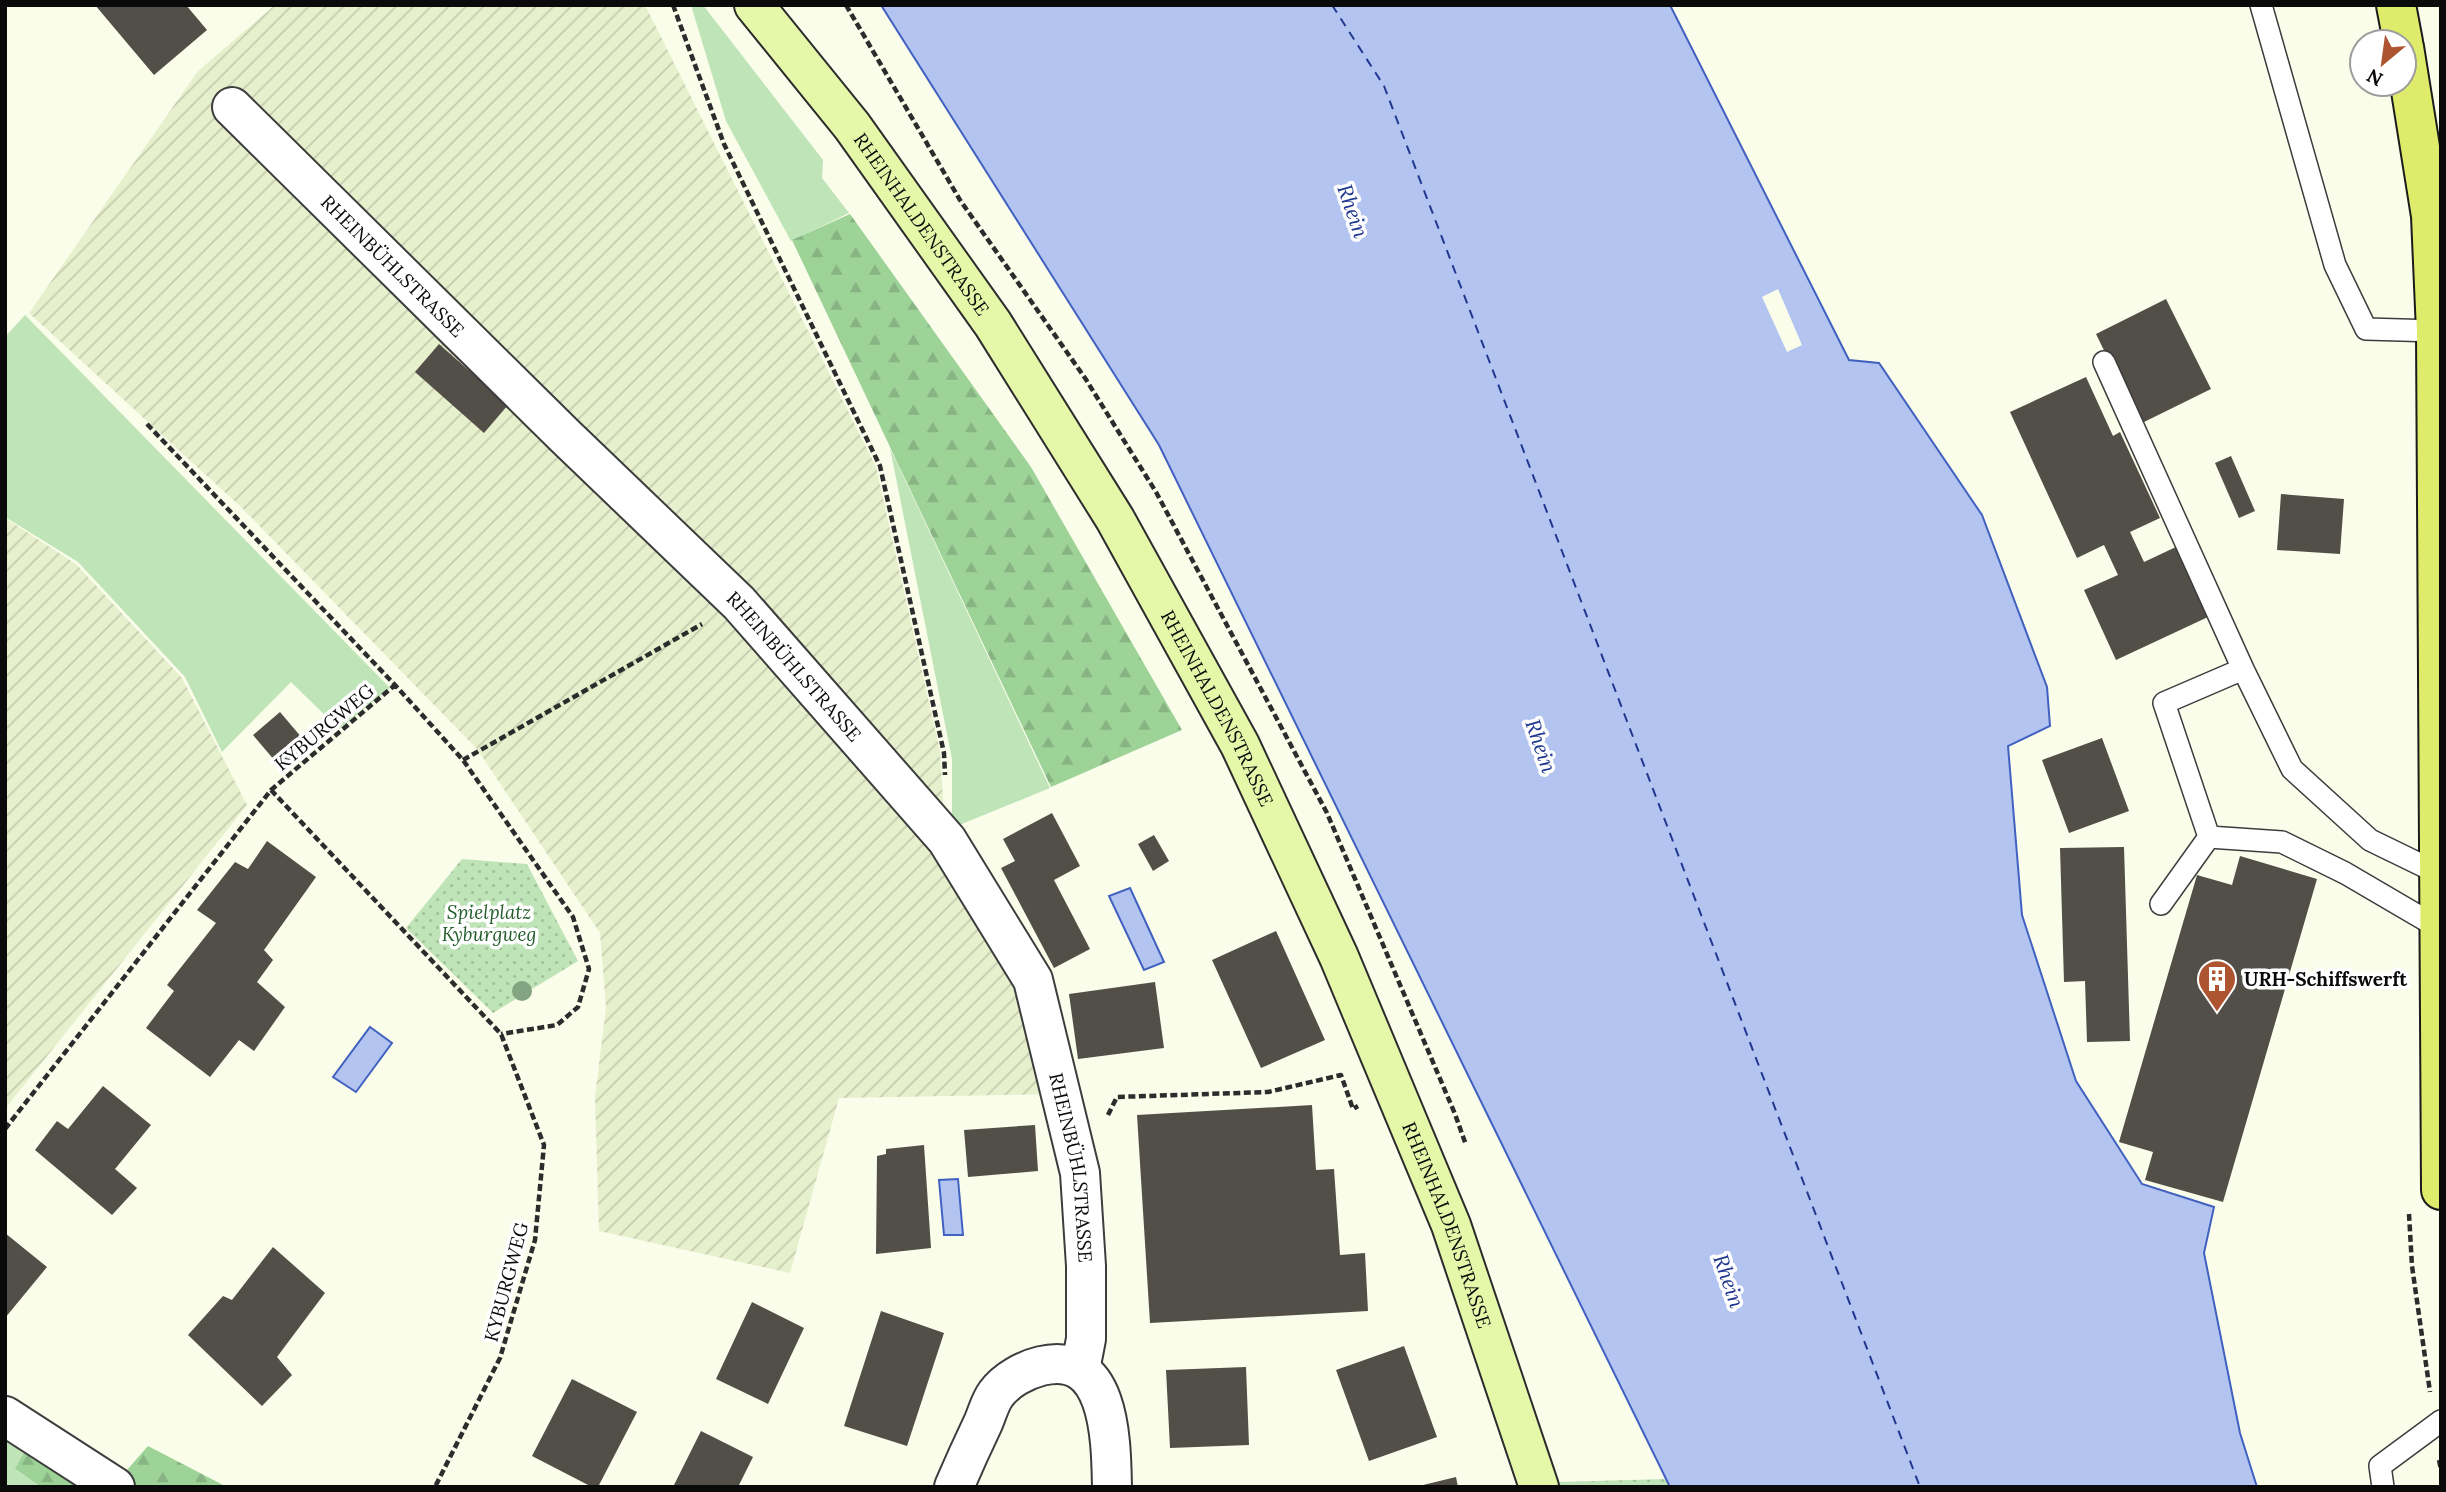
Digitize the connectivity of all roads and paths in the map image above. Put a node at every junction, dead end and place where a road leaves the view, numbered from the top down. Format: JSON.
{"nodes":[{"id":1,"x":673,"y":5,"type":"edge"},
{"id":2,"x":754,"y":5,"type":"edge"},
{"id":3,"x":2261,"y":5,"type":"edge"},
{"id":4,"x":2396,"y":5,"type":"edge"},
{"id":5,"x":2400,"y":28,"type":"edge"},
{"id":6,"x":2412,"y":98,"type":"edge"},
{"id":7,"x":232,"y":107,"type":"dead end"},
{"id":8,"x":2436,"y":331,"type":"junction"},
{"id":9,"x":2104,"y":362,"type":"dead end"},
{"id":10,"x":147,"y":424,"type":"dead end"},
{"id":11,"x":739,"y":603,"type":"junction"},
{"id":12,"x":2243,"y":669,"type":"junction"},
{"id":13,"x":395,"y":685,"type":"junction"},
{"id":14,"x":463,"y":760,"type":"junction"},
{"id":15,"x":271,"y":790,"type":"junction"},
{"id":16,"x":2209,"y":837,"type":"junction"},
{"id":17,"x":947,"y":840,"type":"junction"},
{"id":18,"x":2440,"y":874,"type":"edge"},
{"id":19,"x":2161,"y":904,"type":"dead end"},
{"id":20,"x":2439,"y":928,"type":"edge"},
{"id":21,"x":501,"y":1034,"type":"junction"},
{"id":22,"x":1353,"y":1108,"type":"dead end"},
{"id":23,"x":1106,"y":1118,"type":"dead end"},
{"id":24,"x":5,"y":1129,"type":"edge"},
{"id":25,"x":2441,"y":1190,"type":"edge"},
{"id":26,"x":1080,"y":1370,"type":"junction"},
{"id":27,"x":5,"y":1416,"type":"edge"},
{"id":28,"x":2441,"y":1421,"type":"edge"},
{"id":29,"x":115,"y":1487,"type":"edge"},
{"id":30,"x":435,"y":1487,"type":"edge"},
{"id":31,"x":954,"y":1487,"type":"edge"},
{"id":32,"x":1112,"y":1487,"type":"edge"},
{"id":33,"x":1539,"y":1487,"type":"edge"},
{"id":34,"x":2383,"y":1487,"type":"edge"}],
"edges":[{"from":1,"to":17,"type":"path"},
{"from":2,"to":33,"type":"main road","name":"RHEINHALDENSTRASSE"},
{"from":3,"to":8,"type":"lane"},
{"from":4,"to":5,"type":"main road"},
{"from":6,"to":8,"type":"main road"},
{"from":7,"to":11,"type":"street","name":"RHEINBÜHLSTRASSE"},
{"from":8,"to":18,"type":"main road"},
{"from":9,"to":12,"type":"lane"},
{"from":10,"to":13,"type":"path"},
{"from":11,"to":14,"type":"path"},
{"from":11,"to":17,"type":"street","name":"RHEINBÜHLSTRASSE"},
{"from":12,"to":16,"type":"lane"},
{"from":12,"to":18,"type":"lane"},
{"from":13,"to":14,"type":"path"},
{"from":13,"to":15,"type":"path","name":"KYBURGWEG"},
{"from":14,"to":21,"type":"path"},
{"from":15,"to":21,"type":"path","name":"KYBURGWEG"},
{"from":15,"to":24,"type":"path","name":"KYBURGWEG"},
{"from":16,"to":19,"type":"lane"},
{"from":16,"to":20,"type":"lane"},
{"from":17,"to":26,"type":"street","name":"RHEINBÜHLSTRASSE"},
{"from":18,"to":20,"type":"main road"},
{"from":20,"to":25,"type":"main road"},
{"from":21,"to":30,"type":"path","name":"KYBURGWEG"},
{"from":22,"to":23,"type":"path"},
{"from":26,"to":31,"type":"street"},
{"from":26,"to":32,"type":"street"},
{"from":27,"to":29,"type":"street"},
{"from":28,"to":34,"type":"lane"}]}
